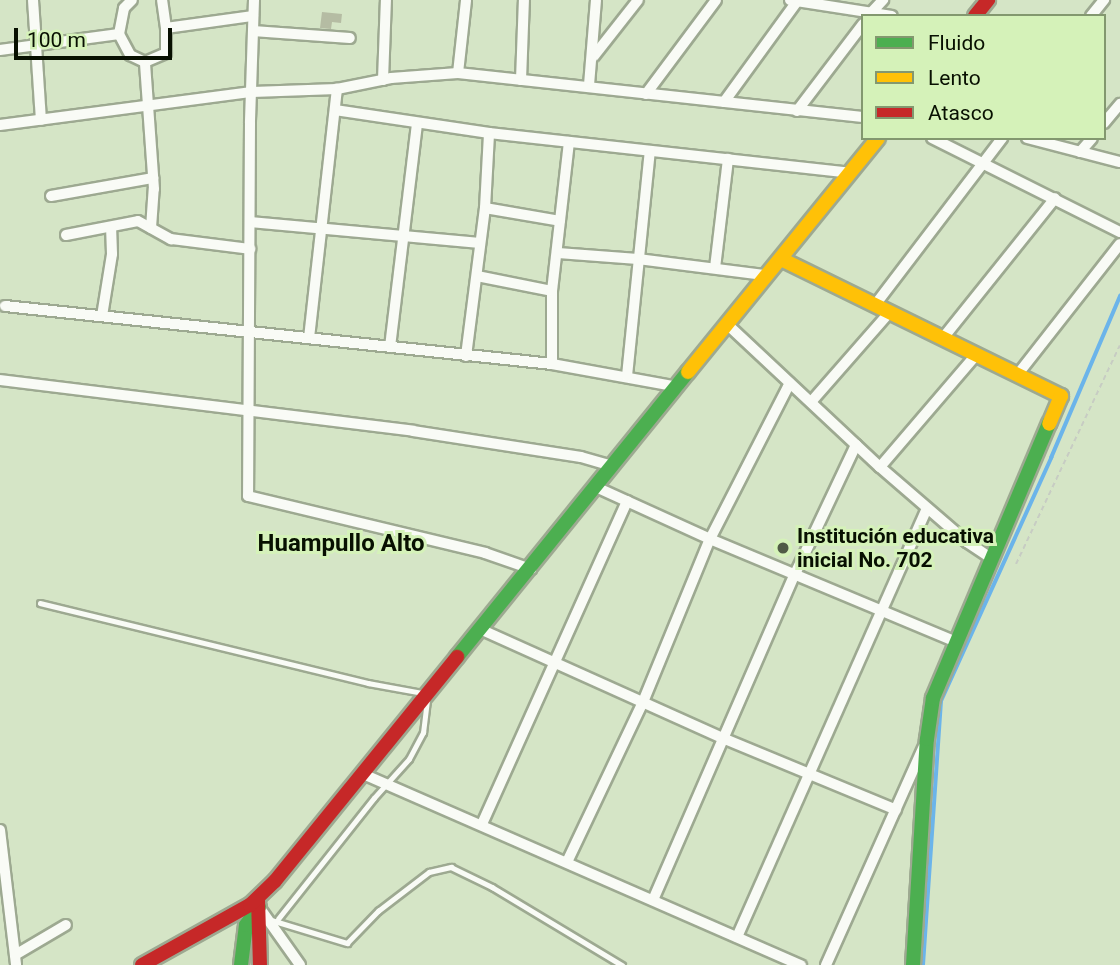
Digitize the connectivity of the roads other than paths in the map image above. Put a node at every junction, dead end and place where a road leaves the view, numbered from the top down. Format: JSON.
{"nodes":[{"id":1,"x":33,"y":0,"type":"edge"},
{"id":2,"x":132,"y":0,"type":"edge"},
{"id":3,"x":162,"y":0,"type":"edge"},
{"id":4,"x":254,"y":0,"type":"edge"},
{"id":5,"x":386,"y":0,"type":"edge"},
{"id":6,"x":466,"y":0,"type":"edge"},
{"id":7,"x":524,"y":0,"type":"edge"},
{"id":8,"x":596,"y":0,"type":"edge"},
{"id":9,"x":638,"y":0,"type":"edge"},
{"id":10,"x":716,"y":0,"type":"edge"},
{"id":11,"x":795,"y":0,"type":"edge"},
{"id":12,"x":883,"y":0,"type":"edge"},
{"id":13,"x":988,"y":0,"type":"edge"},
{"id":14,"x":1104,"y":0,"type":"edge"},
{"id":15,"x":870,"y":14,"type":"edge"},
{"id":16,"x":977,"y":14,"type":"edge"},
{"id":17,"x":1093,"y":14,"type":"edge"},
{"id":18,"x":253,"y":16,"type":"junction"},
{"id":19,"x":861,"y":27,"type":"edge"},
{"id":20,"x":166,"y":28,"type":"junction"},
{"id":21,"x":254,"y":31,"type":"junction"},
{"id":22,"x":119,"y":34,"type":"junction"},
{"id":23,"x":350,"y":38,"type":"dead end"},
{"id":24,"x":35,"y":47,"type":"junction"},
{"id":25,"x":0,"y":50,"type":"edge"},
{"id":26,"x":594,"y":57,"type":"junction"},
{"id":27,"x":145,"y":62,"type":"junction"},
{"id":28,"x":458,"y":73,"type":"junction"},
{"id":29,"x":383,"y":80,"type":"junction"},
{"id":30,"x":521,"y":80,"type":"junction"},
{"id":31,"x":589,"y":85,"type":"junction"},
{"id":32,"x":337,"y":89,"type":"junction"},
{"id":33,"x":252,"y":92,"type":"junction"},
{"id":34,"x":646,"y":94,"type":"junction"},
{"id":35,"x":724,"y":102,"type":"junction"},
{"id":36,"x":1120,"y":104,"type":"edge"},
{"id":37,"x":146,"y":108,"type":"junction"},
{"id":38,"x":335,"y":110,"type":"junction"},
{"id":39,"x":797,"y":111,"type":"junction"},
{"id":40,"x":861,"y":117,"type":"edge"},
{"id":41,"x":41,"y":120,"type":"junction"},
{"id":42,"x":1106,"y":121,"type":"edge"},
{"id":43,"x":416,"y":124,"type":"junction"},
{"id":44,"x":0,"y":125,"type":"edge"},
{"id":45,"x":489,"y":133,"type":"junction"},
{"id":46,"x":876,"y":140,"type":"edge"},
{"id":47,"x":936,"y":140,"type":"edge"},
{"id":48,"x":1000,"y":140,"type":"edge"},
{"id":49,"x":1035,"y":140,"type":"edge"},
{"id":50,"x":1090,"y":140,"type":"edge"},
{"id":51,"x":569,"y":142,"type":"junction"},
{"id":52,"x":650,"y":151,"type":"junction"},
{"id":53,"x":1080,"y":152,"type":"junction"},
{"id":54,"x":728,"y":159,"type":"junction"},
{"id":55,"x":982,"y":161,"type":"junction"},
{"id":56,"x":1120,"y":162,"type":"edge"},
{"id":57,"x":850,"y":173,"type":"junction"},
{"id":58,"x":153,"y":178,"type":"junction"},
{"id":59,"x":51,"y":196,"type":"dead end"},
{"id":60,"x":1055,"y":198,"type":"junction"},
{"id":61,"x":485,"y":208,"type":"junction"},
{"id":62,"x":250,"y":222,"type":"junction"},
{"id":63,"x":560,"y":222,"type":"junction"},
{"id":64,"x":111,"y":228,"type":"junction"},
{"id":65,"x":151,"y":228,"type":"junction"},
{"id":66,"x":321,"y":230,"type":"junction"},
{"id":67,"x":1120,"y":232,"type":"edge"},
{"id":68,"x":404,"y":235,"type":"junction"},
{"id":69,"x":66,"y":236,"type":"dead end"},
{"id":70,"x":480,"y":243,"type":"junction"},
{"id":71,"x":1120,"y":244,"type":"edge"},
{"id":72,"x":250,"y":249,"type":"junction"},
{"id":73,"x":558,"y":253,"type":"junction"},
{"id":74,"x":638,"y":259,"type":"junction"},
{"id":75,"x":781,"y":259,"type":"junction"},
{"id":76,"x":715,"y":268,"type":"junction"},
{"id":77,"x":764,"y":275,"type":"junction"},
{"id":78,"x":477,"y":276,"type":"junction"},
{"id":79,"x":552,"y":292,"type":"junction"},
{"id":80,"x":875,"y":305,"type":"junction"},
{"id":81,"x":5,"y":306,"type":"dead end"},
{"id":82,"x":888,"y":314,"type":"junction"},
{"id":83,"x":103,"y":316,"type":"junction"},
{"id":84,"x":728,"y":325,"type":"junction"},
{"id":85,"x":249,"y":331,"type":"junction"},
{"id":86,"x":309,"y":338,"type":"junction"},
{"id":87,"x":943,"y":338,"type":"junction"},
{"id":88,"x":390,"y":347,"type":"junction"},
{"id":89,"x":976,"y":355,"type":"junction"},
{"id":90,"x":466,"y":356,"type":"junction"},
{"id":91,"x":552,"y":364,"type":"junction"},
{"id":92,"x":1018,"y":374,"type":"junction"},
{"id":93,"x":627,"y":376,"type":"junction"},
{"id":94,"x":0,"y":380,"type":"edge"},
{"id":95,"x":790,"y":383,"type":"junction"},
{"id":96,"x":678,"y":387,"type":"junction"},
{"id":97,"x":811,"y":402,"type":"junction"},
{"id":98,"x":247,"y":411,"type":"junction"},
{"id":99,"x":856,"y":445,"type":"junction"},
{"id":100,"x":613,"y":466,"type":"junction"},
{"id":101,"x":880,"y":467,"type":"junction"},
{"id":102,"x":596,"y":487,"type":"junction"},
{"id":103,"x":627,"y":501,"type":"junction"},
{"id":104,"x":928,"y":508,"type":"junction"},
{"id":105,"x":710,"y":539,"type":"junction"},
{"id":106,"x":990,"y":558,"type":"junction"},
{"id":107,"x":531,"y":569,"type":"junction"},
{"id":108,"x":794,"y":574,"type":"junction"},
{"id":109,"x":40,"y":603,"type":"dead end"},
{"id":110,"x":884,"y":611,"type":"junction"},
{"id":111,"x":480,"y":629,"type":"junction"},
{"id":112,"x":956,"y":642,"type":"junction"},
{"id":113,"x":555,"y":662,"type":"junction"},
{"id":114,"x":428,"y":694,"type":"junction"},
{"id":115,"x":643,"y":702,"type":"junction"},
{"id":116,"x":725,"y":739,"type":"junction"},
{"id":117,"x":927,"y":739,"type":"junction"},
{"id":118,"x":363,"y":774,"type":"junction"},
{"id":119,"x":811,"y":775,"type":"junction"},
{"id":120,"x":388,"y":784,"type":"junction"},
{"id":121,"x":896,"y":810,"type":"junction"},
{"id":122,"x":482,"y":824,"type":"junction"},
{"id":123,"x":0,"y":830,"type":"edge"},
{"id":124,"x":567,"y":862,"type":"junction"},
{"id":125,"x":653,"y":900,"type":"junction"},
{"id":126,"x":266,"y":911,"type":"junction"},
{"id":127,"x":66,"y":925,"type":"dead end"},
{"id":128,"x":737,"y":937,"type":"junction"},
{"id":129,"x":16,"y":960,"type":"edge"},
{"id":130,"x":142,"y":965,"type":"edge"},
{"id":131,"x":241,"y":965,"type":"edge"},
{"id":132,"x":260,"y":965,"type":"edge"},
{"id":133,"x":300,"y":965,"type":"edge"},
{"id":134,"x":622,"y":965,"type":"edge"},
{"id":135,"x":801,"y":965,"type":"edge"},
{"id":136,"x":826,"y":965,"type":"edge"},
{"id":137,"x":913,"y":965,"type":"edge"}],
"edges":[{"from":1,"to":24,"type":"street"},
{"from":2,"to":22,"type":"street"},
{"from":3,"to":20,"type":"street"},
{"from":4,"to":18,"type":"street"},
{"from":5,"to":29,"type":"street"},
{"from":6,"to":28,"type":"street"},
{"from":7,"to":30,"type":"street"},
{"from":8,"to":26,"type":"street"},
{"from":9,"to":26,"type":"street"},
{"from":10,"to":34,"type":"street"},
{"from":11,"to":15,"type":"street"},
{"from":11,"to":35,"type":"street"},
{"from":12,"to":15,"type":"street"},
{"from":13,"to":16,"type":"main road"},
{"from":14,"to":17,"type":"street"},
{"from":18,"to":20,"type":"street"},
{"from":18,"to":21,"type":"street"},
{"from":19,"to":39,"type":"street"},
{"from":20,"to":27,"type":"street"},
{"from":21,"to":23,"type":"street"},
{"from":21,"to":33,"type":"street"},
{"from":22,"to":24,"type":"street"},
{"from":22,"to":27,"type":"street"},
{"from":24,"to":25,"type":"street"},
{"from":24,"to":41,"type":"street"},
{"from":26,"to":31,"type":"street"},
{"from":27,"to":37,"type":"street"},
{"from":28,"to":29,"type":"street"},
{"from":28,"to":30,"type":"street"},
{"from":29,"to":32,"type":"street"},
{"from":30,"to":31,"type":"street"},
{"from":31,"to":34,"type":"street"},
{"from":32,"to":33,"type":"street"},
{"from":32,"to":38,"type":"street"},
{"from":33,"to":37,"type":"street"},
{"from":33,"to":62,"type":"street"},
{"from":34,"to":35,"type":"street"},
{"from":35,"to":39,"type":"street"},
{"from":36,"to":42,"type":"street"},
{"from":37,"to":41,"type":"street"},
{"from":37,"to":58,"type":"street"},
{"from":38,"to":43,"type":"street"},
{"from":38,"to":66,"type":"street"},
{"from":39,"to":40,"type":"street"},
{"from":41,"to":44,"type":"street"},
{"from":43,"to":45,"type":"street"},
{"from":43,"to":68,"type":"street"},
{"from":45,"to":51,"type":"street"},
{"from":45,"to":61,"type":"street"},
{"from":46,"to":57,"type":"main road"},
{"from":47,"to":55,"type":"street"},
{"from":48,"to":55,"type":"street"},
{"from":49,"to":53,"type":"street"},
{"from":50,"to":53,"type":"street"},
{"from":51,"to":52,"type":"street"},
{"from":51,"to":63,"type":"street"},
{"from":52,"to":54,"type":"street"},
{"from":52,"to":74,"type":"street"},
{"from":53,"to":56,"type":"street"},
{"from":54,"to":57,"type":"street"},
{"from":54,"to":76,"type":"street"},
{"from":55,"to":60,"type":"street"},
{"from":55,"to":80,"type":"street"},
{"from":57,"to":75,"type":"main road"},
{"from":58,"to":59,"type":"street"},
{"from":58,"to":65,"type":"street"},
{"from":60,"to":67,"type":"street"},
{"from":60,"to":87,"type":"street"},
{"from":61,"to":63,"type":"street"},
{"from":61,"to":70,"type":"street"},
{"from":62,"to":66,"type":"street"},
{"from":62,"to":72,"type":"street"},
{"from":63,"to":73,"type":"street"},
{"from":64,"to":65,"type":"street"},
{"from":64,"to":69,"type":"street"},
{"from":64,"to":83,"type":"street"},
{"from":65,"to":72,"type":"street"},
{"from":66,"to":68,"type":"street"},
{"from":66,"to":86,"type":"street"},
{"from":68,"to":70,"type":"street"},
{"from":68,"to":88,"type":"street"},
{"from":70,"to":78,"type":"street"},
{"from":71,"to":92,"type":"street"},
{"from":72,"to":85,"type":"street"},
{"from":73,"to":74,"type":"street"},
{"from":73,"to":79,"type":"street"},
{"from":74,"to":76,"type":"street"},
{"from":74,"to":93,"type":"street"},
{"from":75,"to":77,"type":"main road"},
{"from":75,"to":80,"type":"main road"},
{"from":76,"to":77,"type":"street"},
{"from":77,"to":84,"type":"main road"},
{"from":78,"to":79,"type":"street"},
{"from":78,"to":90,"type":"street"},
{"from":79,"to":91,"type":"street"},
{"from":80,"to":82,"type":"main road"},
{"from":81,"to":83,"type":"street"},
{"from":82,"to":87,"type":"main road"},
{"from":82,"to":97,"type":"street"},
{"from":83,"to":85,"type":"street"},
{"from":84,"to":95,"type":"street"},
{"from":84,"to":96,"type":"main road"},
{"from":85,"to":86,"type":"street"},
{"from":85,"to":98,"type":"street"},
{"from":86,"to":88,"type":"street"},
{"from":87,"to":89,"type":"main road"},
{"from":88,"to":90,"type":"street"},
{"from":89,"to":92,"type":"main road"},
{"from":89,"to":101,"type":"street"},
{"from":90,"to":91,"type":"street"},
{"from":91,"to":93,"type":"street"},
{"from":92,"to":106,"type":"main road"},
{"from":93,"to":96,"type":"street"},
{"from":94,"to":98,"type":"street"},
{"from":95,"to":97,"type":"street"},
{"from":95,"to":105,"type":"street"},
{"from":96,"to":100,"type":"main road"},
{"from":97,"to":99,"type":"street"},
{"from":98,"to":100,"type":"street"},
{"from":98,"to":107,"type":"street"},
{"from":99,"to":101,"type":"street"},
{"from":99,"to":108,"type":"street"},
{"from":100,"to":102,"type":"main road"},
{"from":101,"to":104,"type":"street"},
{"from":102,"to":103,"type":"street"},
{"from":102,"to":107,"type":"main road"},
{"from":103,"to":105,"type":"street"},
{"from":103,"to":113,"type":"street"},
{"from":104,"to":106,"type":"street"},
{"from":104,"to":110,"type":"street"},
{"from":105,"to":108,"type":"street"},
{"from":105,"to":115,"type":"street"},
{"from":106,"to":112,"type":"main road"},
{"from":107,"to":111,"type":"main road"},
{"from":108,"to":110,"type":"street"},
{"from":108,"to":116,"type":"street"},
{"from":109,"to":114,"type":"lane"},
{"from":110,"to":112,"type":"street"},
{"from":110,"to":119,"type":"street"},
{"from":111,"to":113,"type":"street"},
{"from":111,"to":114,"type":"main road"},
{"from":112,"to":117,"type":"main road"},
{"from":113,"to":115,"type":"street"},
{"from":113,"to":122,"type":"street"},
{"from":114,"to":118,"type":"main road"},
{"from":114,"to":120,"type":"lane"},
{"from":115,"to":116,"type":"street"},
{"from":115,"to":124,"type":"street"},
{"from":116,"to":119,"type":"street"},
{"from":116,"to":125,"type":"street"},
{"from":117,"to":121,"type":"street"},
{"from":117,"to":137,"type":"main road"},
{"from":118,"to":120,"type":"street"},
{"from":118,"to":126,"type":"main road"},
{"from":119,"to":121,"type":"street"},
{"from":119,"to":128,"type":"street"},
{"from":120,"to":122,"type":"street"},
{"from":120,"to":126,"type":"lane"},
{"from":121,"to":136,"type":"street"},
{"from":122,"to":124,"type":"street"},
{"from":123,"to":129,"type":"street"},
{"from":124,"to":125,"type":"street"},
{"from":125,"to":128,"type":"street"},
{"from":126,"to":130,"type":"main road"},
{"from":126,"to":131,"type":"main road"},
{"from":126,"to":132,"type":"main road"},
{"from":126,"to":133,"type":"street"},
{"from":126,"to":134,"type":"lane"},
{"from":127,"to":129,"type":"street"},
{"from":128,"to":135,"type":"street"}]}
